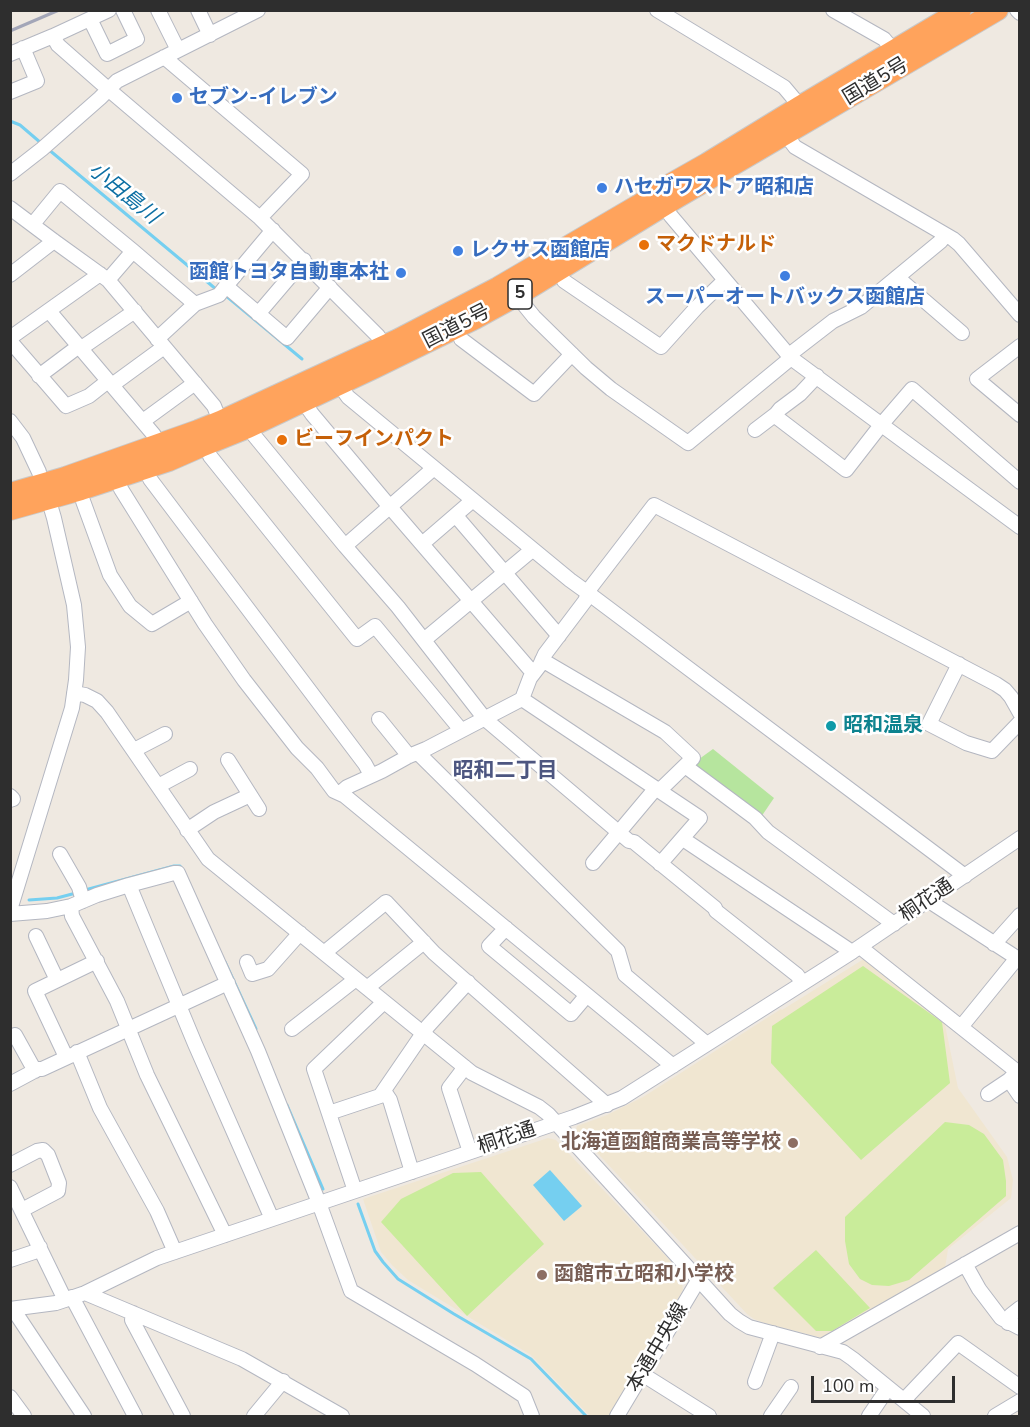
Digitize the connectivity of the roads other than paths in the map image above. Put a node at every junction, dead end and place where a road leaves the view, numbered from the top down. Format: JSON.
{"nodes":[{"id":1,"x":109,"y":10,"type":"edge"},
{"id":2,"x":123,"y":10,"type":"edge"},
{"id":3,"x":158,"y":10,"type":"edge"},
{"id":4,"x":198,"y":10,"type":"edge"},
{"id":5,"x":258,"y":10,"type":"edge"},
{"id":6,"x":657,"y":10,"type":"edge"},
{"id":7,"x":833,"y":10,"type":"edge"},
{"id":8,"x":961,"y":10,"type":"edge"},
{"id":9,"x":998,"y":10,"type":"edge"},
{"id":10,"x":90,"y":19,"type":"junction"},
{"id":11,"x":210,"y":35,"type":"junction"},
{"id":12,"x":53,"y":36,"type":"junction"},
{"id":13,"x":178,"y":50,"type":"junction"},
{"id":14,"x":17,"y":51,"type":"edge"},
{"id":15,"x":165,"y":57,"type":"junction"},
{"id":16,"x":899,"y":58,"type":"junction"},
{"id":17,"x":108,"y":89,"type":"junction"},
{"id":18,"x":10,"y":92,"type":"edge"},
{"id":19,"x":800,"y":106,"type":"junction"},
{"id":20,"x":786,"y":135,"type":"junction"},
{"id":21,"x":10,"y":174,"type":"edge"},
{"id":22,"x":659,"y":200,"type":"junction"},
{"id":23,"x":11,"y":210,"type":"edge"},
{"id":24,"x":260,"y":218,"type":"junction"},
{"id":25,"x":33,"y":224,"type":"junction"},
{"id":26,"x":273,"y":230,"type":"junction"},
{"id":27,"x":945,"y":236,"type":"junction"},
{"id":28,"x":54,"y":241,"type":"junction"},
{"id":29,"x":133,"y":251,"type":"junction"},
{"id":30,"x":304,"y":261,"type":"junction"},
{"id":31,"x":10,"y":275,"type":"edge"},
{"id":32,"x":104,"y":277,"type":"junction"},
{"id":33,"x":897,"y":277,"type":"junction"},
{"id":34,"x":564,"y":280,"type":"dead end"},
{"id":35,"x":725,"y":280,"type":"junction"},
{"id":36,"x":226,"y":286,"type":"junction"},
{"id":37,"x":330,"y":288,"type":"junction"},
{"id":38,"x":517,"y":296,"type":"junction"},
{"id":39,"x":195,"y":304,"type":"junction"},
{"id":40,"x":1018,"y":310,"type":"edge"},
{"id":41,"x":49,"y":311,"type":"junction"},
{"id":42,"x":135,"y":311,"type":"junction"},
{"id":43,"x":258,"y":314,"type":"junction"},
{"id":44,"x":962,"y":333,"type":"dead end"},
{"id":45,"x":10,"y":339,"type":"edge"},
{"id":46,"x":461,"y":339,"type":"dead end"},
{"id":47,"x":161,"y":343,"type":"junction"},
{"id":48,"x":1020,"y":345,"type":"edge"},
{"id":49,"x":80,"y":348,"type":"junction"},
{"id":50,"x":389,"y":352,"type":"junction"},
{"id":51,"x":572,"y":354,"type":"junction"},
{"id":52,"x":790,"y":357,"type":"junction"},
{"id":53,"x":39,"y":376,"type":"junction"},
{"id":54,"x":817,"y":376,"type":"junction"},
{"id":55,"x":334,"y":378,"type":"junction"},
{"id":56,"x":110,"y":383,"type":"junction"},
{"id":57,"x":195,"y":383,"type":"junction"},
{"id":58,"x":303,"y":401,"type":"junction"},
{"id":59,"x":776,"y":414,"type":"junction"},
{"id":60,"x":1020,"y":415,"type":"edge"},
{"id":61,"x":10,"y":421,"type":"edge"},
{"id":62,"x":143,"y":421,"type":"junction"},
{"id":63,"x":220,"y":421,"type":"junction"},
{"id":64,"x":881,"y":425,"type":"junction"},
{"id":65,"x":248,"y":428,"type":"junction"},
{"id":66,"x":754,"y":430,"type":"dead end"},
{"id":67,"x":154,"y":435,"type":"dead end"},
{"id":68,"x":210,"y":456,"type":"dead end"},
{"id":69,"x":434,"y":468,"type":"junction"},
{"id":70,"x":116,"y":478,"type":"junction"},
{"id":71,"x":150,"y":479,"type":"dead end"},
{"id":72,"x":1020,"y":482,"type":"edge"},
{"id":73,"x":44,"y":485,"type":"junction"},
{"id":74,"x":10,"y":493,"type":"edge"},
{"id":75,"x":473,"y":500,"type":"junction"},
{"id":76,"x":84,"y":501,"type":"dead end"},
{"id":77,"x":390,"y":507,"type":"junction"},
{"id":78,"x":10,"y":510,"type":"edge"},
{"id":79,"x":456,"y":516,"type":"junction"},
{"id":80,"x":1020,"y":527,"type":"edge"},
{"id":81,"x":422,"y":544,"type":"junction"},
{"id":82,"x":345,"y":546,"type":"junction"},
{"id":83,"x":532,"y":550,"type":"junction"},
{"id":84,"x":505,"y":573,"type":"junction"},
{"id":85,"x":588,"y":593,"type":"junction"},
{"id":86,"x":471,"y":600,"type":"junction"},
{"id":87,"x":191,"y":601,"type":"junction"},
{"id":88,"x":558,"y":636,"type":"junction"},
{"id":89,"x":424,"y":640,"type":"junction"},
{"id":90,"x":542,"y":660,"type":"junction"},
{"id":91,"x":959,"y":664,"type":"junction"},
{"id":92,"x":533,"y":674,"type":"junction"},
{"id":93,"x":74,"y":693,"type":"junction"},
{"id":94,"x":522,"y":699,"type":"junction"},
{"id":95,"x":1020,"y":713,"type":"edge"},
{"id":96,"x":485,"y":718,"type":"junction"},
{"id":97,"x":379,"y":719,"type":"dead end"},
{"id":98,"x":1020,"y":722,"type":"edge"},
{"id":99,"x":460,"y":730,"type":"junction"},
{"id":100,"x":165,"y":734,"type":"dead end"},
{"id":101,"x":138,"y":748,"type":"dead end"},
{"id":102,"x":414,"y":754,"type":"junction"},
{"id":103,"x":228,"y":760,"type":"dead end"},
{"id":104,"x":685,"y":766,"type":"junction"},
{"id":105,"x":190,"y":770,"type":"dead end"},
{"id":106,"x":371,"y":775,"type":"junction"},
{"id":107,"x":162,"y":784,"type":"dead end"},
{"id":108,"x":658,"y":789,"type":"junction"},
{"id":109,"x":249,"y":793,"type":"junction"},
{"id":110,"x":340,"y":794,"type":"junction"},
{"id":111,"x":10,"y":796,"type":"edge"},
{"id":112,"x":10,"y":800,"type":"edge"},
{"id":113,"x":259,"y":809,"type":"dead end"},
{"id":114,"x":187,"y":830,"type":"junction"},
{"id":115,"x":619,"y":832,"type":"junction"},
{"id":116,"x":1020,"y":838,"type":"edge"},
{"id":117,"x":683,"y":839,"type":"junction"},
{"id":118,"x":60,"y":854,"type":"dead end"},
{"id":119,"x":593,"y":863,"type":"dead end"},
{"id":120,"x":660,"y":864,"type":"junction"},
{"id":121,"x":965,"y":876,"type":"junction"},
{"id":122,"x":129,"y":885,"type":"junction"},
{"id":123,"x":78,"y":898,"type":"junction"},
{"id":124,"x":929,"y":901,"type":"junction"},
{"id":125,"x":10,"y":912,"type":"edge"},
{"id":126,"x":1020,"y":915,"type":"edge"},
{"id":127,"x":894,"y":924,"type":"junction"},
{"id":128,"x":506,"y":928,"type":"junction"},
{"id":129,"x":300,"y":933,"type":"junction"},
{"id":130,"x":36,"y":936,"type":"dead end"},
{"id":131,"x":424,"y":942,"type":"junction"},
{"id":132,"x":994,"y":944,"type":"junction"},
{"id":133,"x":856,"y":950,"type":"junction"},
{"id":134,"x":324,"y":952,"type":"junction"},
{"id":135,"x":1018,"y":959,"type":"edge"},
{"id":136,"x":97,"y":961,"type":"junction"},
{"id":137,"x":247,"y":962,"type":"dead end"},
{"id":138,"x":57,"y":980,"type":"junction"},
{"id":139,"x":468,"y":982,"type":"junction"},
{"id":140,"x":228,"y":983,"type":"junction"},
{"id":141,"x":803,"y":983,"type":"junction"},
{"id":142,"x":361,"y":984,"type":"junction"},
{"id":143,"x":587,"y":995,"type":"junction"},
{"id":144,"x":384,"y":1002,"type":"junction"},
{"id":145,"x":179,"y":1004,"type":"junction"},
{"id":146,"x":961,"y":1027,"type":"junction"},
{"id":147,"x":129,"y":1028,"type":"junction"},
{"id":148,"x":292,"y":1029,"type":"dead end"},
{"id":149,"x":424,"y":1034,"type":"junction"},
{"id":150,"x":15,"y":1035,"type":"dead end"},
{"id":151,"x":707,"y":1044,"type":"junction"},
{"id":152,"x":72,"y":1054,"type":"junction"},
{"id":153,"x":672,"y":1066,"type":"junction"},
{"id":154,"x":465,"y":1067,"type":"junction"},
{"id":155,"x":35,"y":1071,"type":"junction"},
{"id":156,"x":1015,"y":1075,"type":"edge"},
{"id":157,"x":10,"y":1084,"type":"edge"},
{"id":158,"x":384,"y":1091,"type":"junction"},
{"id":159,"x":988,"y":1094,"type":"dead end"},
{"id":160,"x":1020,"y":1096,"type":"edge"},
{"id":161,"x":607,"y":1105,"type":"junction"},
{"id":162,"x":329,"y":1113,"type":"junction"},
{"id":163,"x":556,"y":1122,"type":"junction"},
{"id":164,"x":470,"y":1152,"type":"junction"},
{"id":165,"x":10,"y":1165,"type":"edge"},
{"id":166,"x":412,"y":1172,"type":"junction"},
{"id":167,"x":11,"y":1188,"type":"edge"},
{"id":168,"x":355,"y":1191,"type":"junction"},
{"id":169,"x":319,"y":1203,"type":"junction"},
{"id":170,"x":22,"y":1210,"type":"junction"},
{"id":171,"x":272,"y":1220,"type":"junction"},
{"id":172,"x":1020,"y":1233,"type":"edge"},
{"id":173,"x":225,"y":1235,"type":"junction"},
{"id":174,"x":40,"y":1247,"type":"junction"},
{"id":175,"x":175,"y":1252,"type":"junction"},
{"id":176,"x":10,"y":1260,"type":"edge"},
{"id":177,"x":965,"y":1264,"type":"junction"},
{"id":178,"x":699,"y":1279,"type":"junction"},
{"id":179,"x":74,"y":1297,"type":"junction"},
{"id":180,"x":1020,"y":1308,"type":"edge"},
{"id":181,"x":12,"y":1309,"type":"edge"},
{"id":182,"x":133,"y":1313,"type":"junction"},
{"id":183,"x":1014,"y":1326,"type":"edge"},
{"id":184,"x":772,"y":1333,"type":"junction"},
{"id":185,"x":820,"y":1347,"type":"junction"},
{"id":186,"x":642,"y":1374,"type":"junction"},
{"id":187,"x":283,"y":1382,"type":"junction"},
{"id":188,"x":755,"y":1382,"type":"dead end"},
{"id":189,"x":791,"y":1387,"type":"dead end"},
{"id":190,"x":1020,"y":1387,"type":"edge"},
{"id":191,"x":888,"y":1388,"type":"junction"},
{"id":192,"x":10,"y":1397,"type":"edge"},
{"id":193,"x":904,"y":1400,"type":"junction"},
{"id":194,"x":1020,"y":1401,"type":"edge"},
{"id":195,"x":324,"y":1412,"type":"edge"},
{"id":196,"x":24,"y":1416,"type":"edge"},
{"id":197,"x":84,"y":1416,"type":"edge"},
{"id":198,"x":135,"y":1416,"type":"edge"},
{"id":199,"x":183,"y":1416,"type":"edge"},
{"id":200,"x":254,"y":1416,"type":"edge"},
{"id":201,"x":342,"y":1416,"type":"edge"},
{"id":202,"x":532,"y":1416,"type":"edge"},
{"id":203,"x":618,"y":1416,"type":"edge"},
{"id":204,"x":709,"y":1416,"type":"edge"},
{"id":205,"x":771,"y":1416,"type":"edge"},
{"id":206,"x":869,"y":1416,"type":"edge"},
{"id":207,"x":923,"y":1416,"type":"edge"},
{"id":208,"x":995,"y":1416,"type":"edge"}],
"edges":[{"from":1,"to":10,"type":"street"},
{"from":2,"to":10,"type":"street"},
{"from":3,"to":13,"type":"street"},
{"from":4,"to":11,"type":"street"},
{"from":5,"to":11,"type":"street"},
{"from":6,"to":19,"type":"street"},
{"from":7,"to":16,"type":"street"},
{"from":8,"to":16,"type":"highway","name":"国道5号","number":"5"},
{"from":9,"to":16,"type":"highway","name":"国道5号","number":"5"},
{"from":10,"to":12,"type":"street"},
{"from":11,"to":13,"type":"street"},
{"from":12,"to":14,"type":"street"},
{"from":12,"to":17,"type":"street"},
{"from":13,"to":15,"type":"street"},
{"from":14,"to":18,"type":"street"},
{"from":15,"to":17,"type":"street"},
{"from":15,"to":24,"type":"street"},
{"from":16,"to":19,"type":"highway","name":"国道5号","number":"5"},
{"from":16,"to":20,"type":"highway","name":"国道5号","number":"5"},
{"from":17,"to":21,"type":"street"},
{"from":17,"to":24,"type":"street"},
{"from":19,"to":22,"type":"highway","name":"国道5号","number":"5"},
{"from":20,"to":22,"type":"highway","name":"国道5号","number":"5"},
{"from":20,"to":27,"type":"street"},
{"from":22,"to":35,"type":"street"},
{"from":22,"to":38,"type":"highway","name":"国道5号","number":"5"},
{"from":22,"to":50,"type":"highway","name":"国道5号","number":"5"},
{"from":23,"to":25,"type":"street"},
{"from":24,"to":26,"type":"street"},
{"from":25,"to":28,"type":"street"},
{"from":25,"to":29,"type":"street"},
{"from":26,"to":30,"type":"street"},
{"from":26,"to":36,"type":"street"},
{"from":27,"to":33,"type":"street"},
{"from":27,"to":40,"type":"street"},
{"from":28,"to":31,"type":"street"},
{"from":28,"to":32,"type":"street"},
{"from":29,"to":32,"type":"street"},
{"from":29,"to":39,"type":"street"},
{"from":30,"to":37,"type":"street"},
{"from":30,"to":43,"type":"street"},
{"from":32,"to":41,"type":"street"},
{"from":32,"to":42,"type":"street"},
{"from":33,"to":44,"type":"street"},
{"from":33,"to":52,"type":"street"},
{"from":34,"to":35,"type":"street"},
{"from":35,"to":52,"type":"street"},
{"from":36,"to":39,"type":"street"},
{"from":36,"to":43,"type":"street"},
{"from":37,"to":43,"type":"street"},
{"from":37,"to":50,"type":"street"},
{"from":38,"to":50,"type":"highway","name":"国道5号","number":"5"},
{"from":38,"to":51,"type":"street"},
{"from":39,"to":47,"type":"street"},
{"from":41,"to":45,"type":"street"},
{"from":41,"to":49,"type":"street"},
{"from":42,"to":47,"type":"street"},
{"from":42,"to":49,"type":"street"},
{"from":45,"to":53,"type":"street"},
{"from":46,"to":51,"type":"street"},
{"from":47,"to":56,"type":"street"},
{"from":47,"to":57,"type":"street"},
{"from":48,"to":60,"type":"street"},
{"from":49,"to":53,"type":"street"},
{"from":49,"to":56,"type":"street"},
{"from":50,"to":55,"type":"highway","name":"国道5号","number":"5"},
{"from":51,"to":52,"type":"street"},
{"from":52,"to":54,"type":"street"},
{"from":53,"to":56,"type":"street"},
{"from":54,"to":59,"type":"street"},
{"from":54,"to":64,"type":"street"},
{"from":55,"to":58,"type":"highway","name":"国道5号","number":"5"},
{"from":55,"to":63,"type":"highway","name":"国道5号","number":"5"},
{"from":55,"to":69,"type":"street"},
{"from":56,"to":62,"type":"street"},
{"from":57,"to":62,"type":"street"},
{"from":57,"to":63,"type":"street"},
{"from":58,"to":65,"type":"highway","name":"国道5号","number":"5"},
{"from":58,"to":77,"type":"street"},
{"from":59,"to":64,"type":"street"},
{"from":59,"to":66,"type":"street"},
{"from":61,"to":73,"type":"street"},
{"from":62,"to":67,"type":"street"},
{"from":63,"to":73,"type":"highway","name":"国道5号","number":"5"},
{"from":64,"to":72,"type":"street"},
{"from":64,"to":80,"type":"street"},
{"from":65,"to":70,"type":"highway","name":"国道5号","number":"5"},
{"from":65,"to":82,"type":"street"},
{"from":68,"to":99,"type":"street"},
{"from":69,"to":75,"type":"street"},
{"from":69,"to":77,"type":"street"},
{"from":70,"to":73,"type":"highway","name":"国道5号","number":"5"},
{"from":70,"to":87,"type":"street"},
{"from":71,"to":106,"type":"street"},
{"from":73,"to":74,"type":"highway","name":"国道5号","number":"5"},
{"from":73,"to":78,"type":"highway","name":"国道5号","number":"5"},
{"from":73,"to":93,"type":"street"},
{"from":75,"to":79,"type":"street"},
{"from":75,"to":83,"type":"street"},
{"from":76,"to":87,"type":"street"},
{"from":77,"to":81,"type":"street"},
{"from":77,"to":82,"type":"street"},
{"from":79,"to":81,"type":"street"},
{"from":79,"to":84,"type":"street"},
{"from":81,"to":86,"type":"street"},
{"from":82,"to":89,"type":"street"},
{"from":83,"to":84,"type":"street"},
{"from":83,"to":85,"type":"street"},
{"from":84,"to":86,"type":"street"},
{"from":84,"to":88,"type":"street"},
{"from":85,"to":88,"type":"street"},
{"from":85,"to":91,"type":"street"},
{"from":85,"to":121,"type":"street"},
{"from":86,"to":89,"type":"street"},
{"from":86,"to":92,"type":"street"},
{"from":87,"to":110,"type":"street"},
{"from":88,"to":90,"type":"street"},
{"from":89,"to":96,"type":"street"},
{"from":90,"to":92,"type":"street"},
{"from":90,"to":104,"type":"street"},
{"from":91,"to":95,"type":"street"},
{"from":91,"to":98,"type":"street"},
{"from":92,"to":94,"type":"street"},
{"from":93,"to":114,"type":"street"},
{"from":93,"to":125,"type":"street"},
{"from":94,"to":96,"type":"street"},
{"from":94,"to":108,"type":"street"},
{"from":96,"to":99,"type":"street"},
{"from":96,"to":115,"type":"street"},
{"from":97,"to":102,"type":"street"},
{"from":99,"to":102,"type":"street"},
{"from":100,"to":101,"type":"street"},
{"from":102,"to":106,"type":"street"},
{"from":102,"to":151,"type":"street"},
{"from":103,"to":109,"type":"street"},
{"from":104,"to":108,"type":"street"},
{"from":104,"to":127,"type":"street"},
{"from":105,"to":107,"type":"street"},
{"from":106,"to":110,"type":"street"},
{"from":108,"to":115,"type":"street"},
{"from":108,"to":117,"type":"street"},
{"from":109,"to":113,"type":"street"},
{"from":109,"to":114,"type":"street"},
{"from":110,"to":128,"type":"street"},
{"from":111,"to":112,"type":"street"},
{"from":114,"to":129,"type":"street"},
{"from":115,"to":119,"type":"street"},
{"from":115,"to":120,"type":"street"},
{"from":116,"to":121,"type":"street","name":"桐花通"},
{"from":117,"to":120,"type":"street"},
{"from":117,"to":133,"type":"street"},
{"from":118,"to":123,"type":"street"},
{"from":120,"to":141,"type":"street"},
{"from":121,"to":124,"type":"street","name":"桐花通"},
{"from":122,"to":123,"type":"street"},
{"from":122,"to":140,"type":"street"},
{"from":122,"to":145,"type":"street"},
{"from":123,"to":125,"type":"street"},
{"from":123,"to":136,"type":"street"},
{"from":124,"to":127,"type":"street","name":"桐花通"},
{"from":124,"to":132,"type":"street"},
{"from":126,"to":132,"type":"street"},
{"from":127,"to":133,"type":"street","name":"桐花通"},
{"from":128,"to":143,"type":"street"},
{"from":128,"to":143,"type":"street"},
{"from":129,"to":134,"type":"street"},
{"from":129,"to":137,"type":"street"},
{"from":130,"to":138,"type":"street"},
{"from":131,"to":134,"type":"street"},
{"from":131,"to":139,"type":"street"},
{"from":131,"to":142,"type":"street"},
{"from":132,"to":135,"type":"street"},
{"from":133,"to":141,"type":"street","name":"桐花通"},
{"from":133,"to":146,"type":"street"},
{"from":134,"to":142,"type":"street"},
{"from":135,"to":146,"type":"street"},
{"from":136,"to":138,"type":"street"},
{"from":136,"to":147,"type":"street"},
{"from":138,"to":152,"type":"street"},
{"from":139,"to":149,"type":"street"},
{"from":139,"to":161,"type":"street"},
{"from":140,"to":145,"type":"street"},
{"from":140,"to":169,"type":"street"},
{"from":141,"to":151,"type":"street","name":"桐花通"},
{"from":142,"to":144,"type":"street"},
{"from":142,"to":148,"type":"street"},
{"from":143,"to":153,"type":"street"},
{"from":144,"to":149,"type":"street"},
{"from":144,"to":162,"type":"street"},
{"from":145,"to":147,"type":"street"},
{"from":145,"to":171,"type":"street"},
{"from":146,"to":156,"type":"street"},
{"from":147,"to":152,"type":"street"},
{"from":147,"to":173,"type":"street"},
{"from":149,"to":154,"type":"street"},
{"from":149,"to":158,"type":"street"},
{"from":150,"to":155,"type":"street"},
{"from":151,"to":153,"type":"street","name":"桐花通"},
{"from":152,"to":155,"type":"street"},
{"from":152,"to":175,"type":"street"},
{"from":153,"to":161,"type":"street","name":"桐花通"},
{"from":154,"to":163,"type":"street"},
{"from":154,"to":164,"type":"street"},
{"from":155,"to":157,"type":"street"},
{"from":156,"to":159,"type":"street"},
{"from":156,"to":160,"type":"street"},
{"from":158,"to":162,"type":"street"},
{"from":158,"to":166,"type":"street"},
{"from":161,"to":163,"type":"street","name":"桐花通"},
{"from":162,"to":168,"type":"street"},
{"from":163,"to":164,"type":"street","name":"桐花通"},
{"from":163,"to":178,"type":"street"},
{"from":164,"to":166,"type":"street","name":"桐花通"},
{"from":165,"to":170,"type":"street"},
{"from":166,"to":168,"type":"street","name":"桐花通"},
{"from":167,"to":170,"type":"street"},
{"from":168,"to":169,"type":"street","name":"桐花通"},
{"from":169,"to":171,"type":"street","name":"桐花通"},
{"from":169,"to":202,"type":"street"},
{"from":170,"to":174,"type":"street"},
{"from":171,"to":173,"type":"street","name":"桐花通"},
{"from":172,"to":177,"type":"street"},
{"from":173,"to":175,"type":"street","name":"桐花通"},
{"from":174,"to":176,"type":"street"},
{"from":174,"to":179,"type":"street"},
{"from":175,"to":179,"type":"street","name":"桐花通"},
{"from":177,"to":183,"type":"street"},
{"from":177,"to":185,"type":"street"},
{"from":178,"to":184,"type":"street"},
{"from":178,"to":186,"type":"street","name":"本通中央線"},
{"from":179,"to":181,"type":"street","name":"桐花通"},
{"from":179,"to":182,"type":"street"},
{"from":179,"to":198,"type":"street"},
{"from":180,"to":183,"type":"street"},
{"from":181,"to":197,"type":"street"},
{"from":182,"to":187,"type":"street"},
{"from":182,"to":199,"type":"street"},
{"from":184,"to":185,"type":"street"},
{"from":184,"to":188,"type":"street"},
{"from":185,"to":191,"type":"street"},
{"from":186,"to":203,"type":"street","name":"本通中央線"},
{"from":186,"to":204,"type":"street"},
{"from":187,"to":195,"type":"street"},
{"from":187,"to":200,"type":"street"},
{"from":189,"to":205,"type":"street"},
{"from":190,"to":193,"type":"street"},
{"from":191,"to":193,"type":"street"},
{"from":191,"to":206,"type":"street"},
{"from":192,"to":196,"type":"street"},
{"from":193,"to":207,"type":"street"},
{"from":194,"to":208,"type":"street"},
{"from":195,"to":201,"type":"street"}]}
